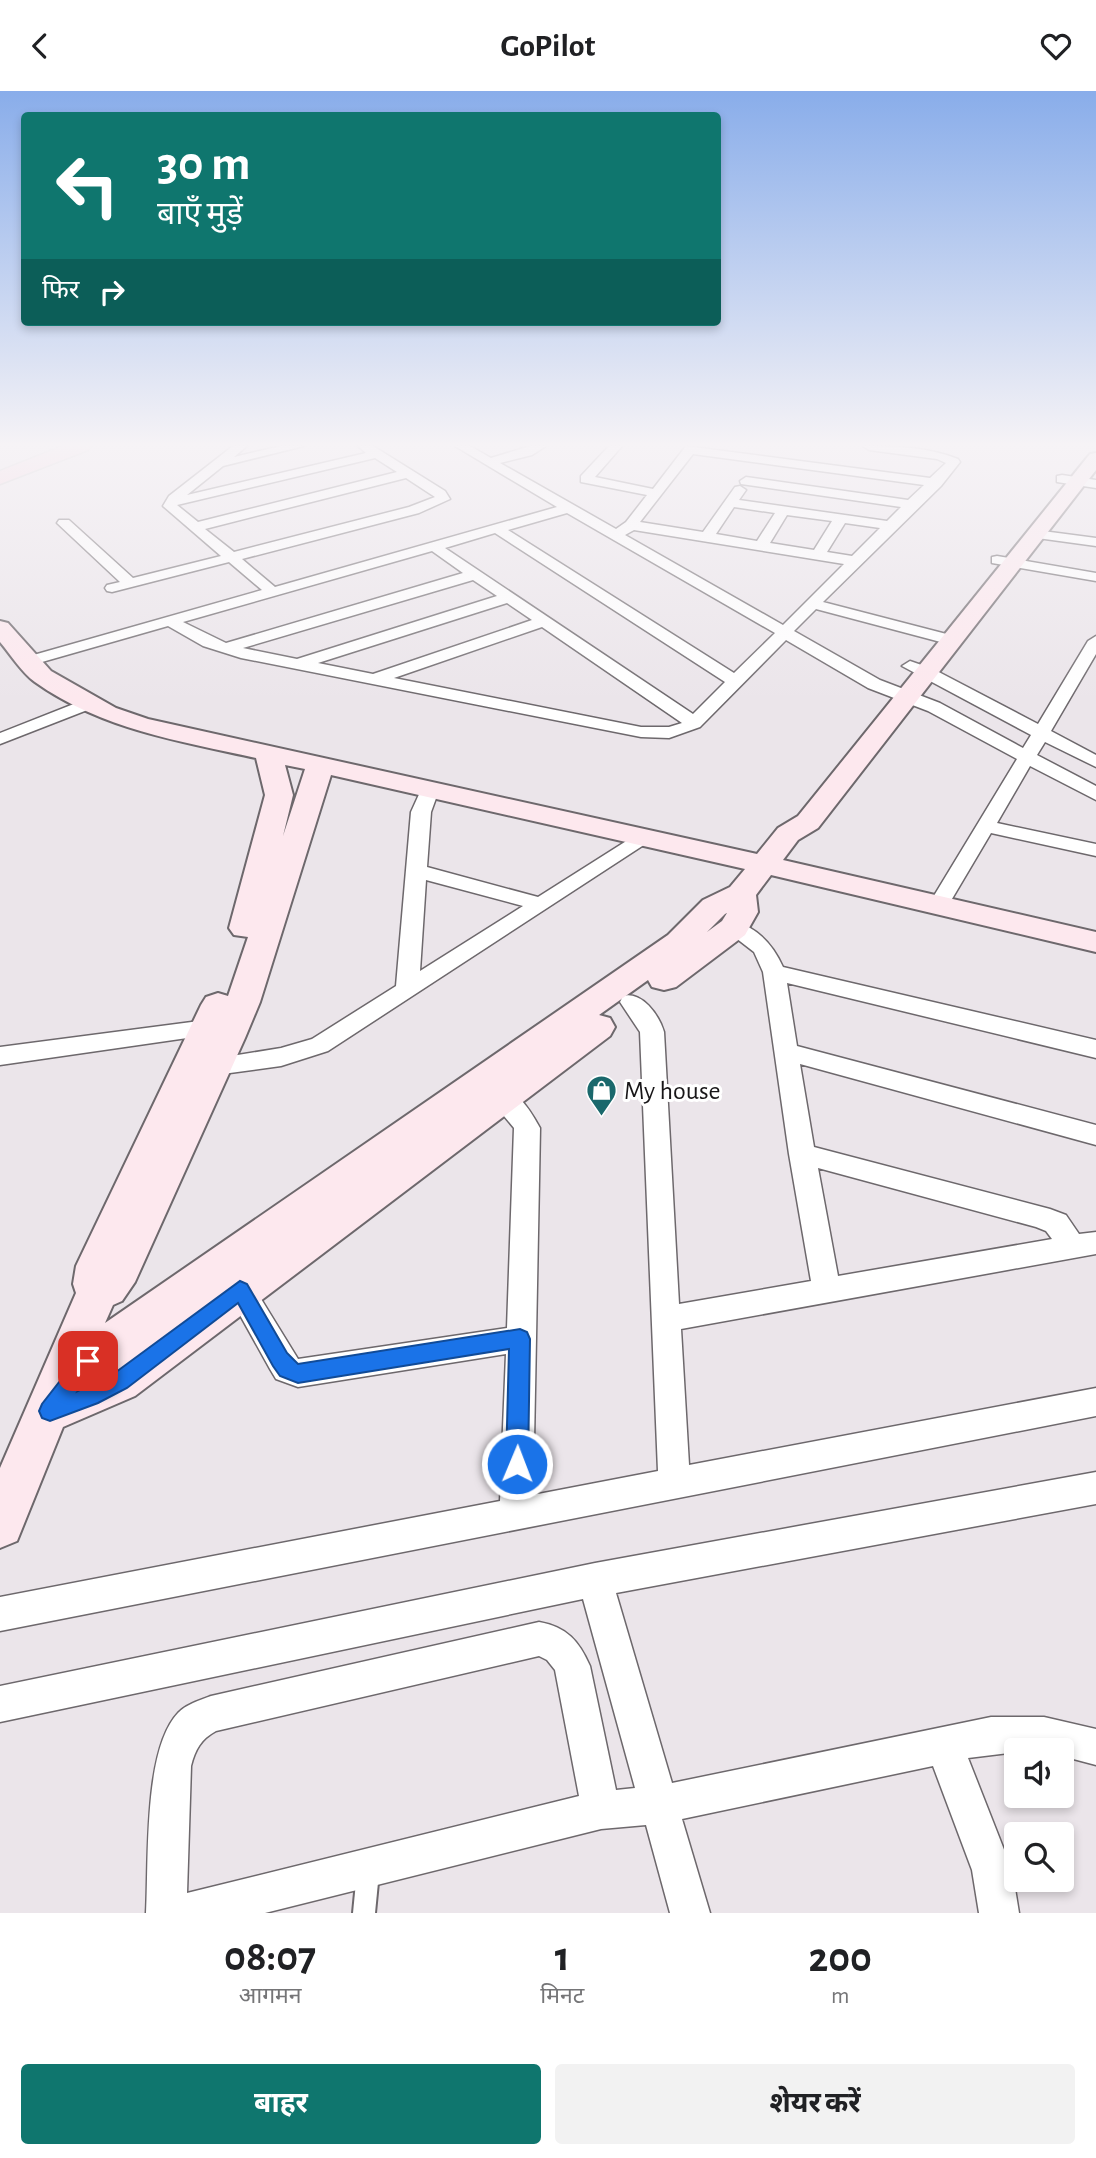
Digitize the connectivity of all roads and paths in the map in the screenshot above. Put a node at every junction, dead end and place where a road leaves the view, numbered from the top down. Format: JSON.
{"nodes":[{"id":1,"x":73,"y":531,"type":"edge"},
{"id":2,"x":200,"y":531,"type":"edge"},
{"id":3,"x":330,"y":531,"type":"edge"},
{"id":4,"x":488,"y":531,"type":"edge"},
{"id":5,"x":499,"y":531,"type":"edge"},
{"id":6,"x":612,"y":531,"type":"edge"},
{"id":7,"x":622,"y":531,"type":"edge"},
{"id":8,"x":669,"y":531,"type":"edge"},
{"id":9,"x":711,"y":531,"type":"edge"},
{"id":10,"x":771,"y":531,"type":"edge"},
{"id":11,"x":833,"y":531,"type":"edge"},
{"id":12,"x":887,"y":531,"type":"edge"},
{"id":13,"x":1032,"y":531,"type":"edge"},
{"id":14,"x":1037,"y":531,"type":"edge"},
{"id":15,"x":617,"y":534,"type":"junction"},
{"id":16,"x":1035,"y":534,"type":"junction"},
{"id":17,"x":707,"y":537,"type":"junction"},
{"id":18,"x":1096,"y":543,"type":"edge"},
{"id":19,"x":433,"y":545,"type":"junction"},
{"id":20,"x":761,"y":546,"type":"junction"},
{"id":21,"x":818,"y":555,"type":"junction"},
{"id":22,"x":231,"y":556,"type":"junction"},
{"id":23,"x":854,"y":561,"type":"junction"},
{"id":24,"x":1005,"y":561,"type":"junction"},
{"id":25,"x":476,"y":574,"type":"junction"},
{"id":26,"x":1096,"y":577,"type":"edge"},
{"id":27,"x":130,"y":583,"type":"junction"},
{"id":28,"x":111,"y":588,"type":"dead end"},
{"id":29,"x":273,"y":592,"type":"junction"},
{"id":30,"x":509,"y":597,"type":"junction"},
{"id":31,"x":811,"y":603,"type":"junction"},
{"id":32,"x":0,"y":606,"type":"edge"},
{"id":33,"x":170,"y":621,"type":"junction"},
{"id":34,"x":545,"y":621,"type":"junction"},
{"id":35,"x":0,"y":628,"type":"edge"},
{"id":36,"x":784,"y":631,"type":"junction"},
{"id":37,"x":944,"y":638,"type":"junction"},
{"id":38,"x":1096,"y":641,"type":"edge"},
{"id":39,"x":226,"y":649,"type":"junction"},
{"id":40,"x":36,"y":659,"type":"junction"},
{"id":41,"x":298,"y":664,"type":"junction"},
{"id":42,"x":919,"y":669,"type":"junction"},
{"id":43,"x":1087,"y":671,"type":"edge"},
{"id":44,"x":375,"y":679,"type":"junction"},
{"id":45,"x":735,"y":681,"type":"junction"},
{"id":46,"x":898,"y":694,"type":"junction"},
{"id":47,"x":89,"y":703,"type":"junction"},
{"id":48,"x":694,"y":723,"type":"junction"},
{"id":49,"x":1040,"y":731,"type":"junction"},
{"id":50,"x":0,"y":739,"type":"edge"},
{"id":51,"x":1025,"y":756,"type":"junction"},
{"id":52,"x":299,"y":758,"type":"junction"},
{"id":53,"x":1096,"y":762,"type":"edge"},
{"id":54,"x":430,"y":790,"type":"junction"},
{"id":55,"x":1096,"y":794,"type":"edge"},
{"id":56,"x":984,"y":826,"type":"junction"},
{"id":57,"x":646,"y":837,"type":"junction"},
{"id":58,"x":1096,"y":850,"type":"edge"},
{"id":59,"x":416,"y":870,"type":"junction"},
{"id":60,"x":760,"y":875,"type":"junction"},
{"id":61,"x":540,"y":904,"type":"junction"},
{"id":62,"x":939,"y":904,"type":"junction"},
{"id":63,"x":1096,"y":942,"type":"edge"},
{"id":64,"x":774,"y":972,"type":"junction"},
{"id":65,"x":407,"y":990,"type":"junction"},
{"id":66,"x":631,"y":1002,"type":"junction"},
{"id":67,"x":207,"y":1028,"type":"junction"},
{"id":68,"x":1096,"y":1049,"type":"edge"},
{"id":69,"x":786,"y":1052,"type":"junction"},
{"id":70,"x":0,"y":1056,"type":"edge"},
{"id":71,"x":215,"y":1066,"type":"junction"},
{"id":72,"x":501,"y":1098,"type":"junction"},
{"id":73,"x":1096,"y":1135,"type":"edge"},
{"id":74,"x":802,"y":1154,"type":"junction"},
{"id":75,"x":1085,"y":1245,"type":"edge"},
{"id":76,"x":240,"y":1290,"type":"junction"},
{"id":77,"x":827,"y":1291,"type":"junction"},
{"id":78,"x":97,"y":1293,"type":"junction"},
{"id":79,"x":665,"y":1319,"type":"junction"},
{"id":80,"x":520,"y":1339,"type":"junction"},
{"id":81,"x":1096,"y":1402,"type":"edge"},
{"id":82,"x":50,"y":1411,"type":"junction"},
{"id":83,"x":674,"y":1484,"type":"junction"},
{"id":84,"x":1096,"y":1488,"type":"edge"},
{"id":85,"x":516,"y":1515,"type":"junction"},
{"id":86,"x":0,"y":1524,"type":"edge"},
{"id":87,"x":595,"y":1580,"type":"junction"},
{"id":88,"x":0,"y":1614,"type":"edge"},
{"id":89,"x":0,"y":1704,"type":"edge"},
{"id":90,"x":944,"y":1745,"type":"junction"},
{"id":91,"x":1096,"y":1747,"type":"edge"},
{"id":92,"x":660,"y":1805,"type":"junction"},
{"id":93,"x":601,"y":1810,"type":"junction"},
{"id":94,"x":368,"y":1868,"type":"junction"},
{"id":95,"x":166,"y":1913,"type":"edge"},
{"id":96,"x":185,"y":1913,"type":"edge"},
{"id":97,"x":364,"y":1913,"type":"edge"},
{"id":98,"x":690,"y":1913,"type":"edge"},
{"id":99,"x":999,"y":1913,"type":"edge"}],
"edges":[{"from":1,"to":27,"type":"street"},
{"from":2,"to":22,"type":"street"},
{"from":3,"to":22,"type":"street"},
{"from":4,"to":19,"type":"street"},
{"from":5,"to":45,"type":"street"},
{"from":6,"to":15,"type":"street"},
{"from":7,"to":15,"type":"street"},
{"from":8,"to":17,"type":"street"},
{"from":9,"to":17,"type":"street"},
{"from":10,"to":20,"type":"street"},
{"from":11,"to":21,"type":"street"},
{"from":12,"to":23,"type":"street"},
{"from":13,"to":24,"type":"street"},
{"from":14,"to":16,"type":"street"},
{"from":15,"to":36,"type":"street"},
{"from":16,"to":18,"type":"street"},
{"from":16,"to":24,"type":"street"},
{"from":17,"to":20,"type":"street"},
{"from":19,"to":25,"type":"street"},
{"from":19,"to":29,"type":"street"},
{"from":20,"to":21,"type":"street"},
{"from":21,"to":23,"type":"street"},
{"from":22,"to":27,"type":"street"},
{"from":22,"to":29,"type":"street"},
{"from":23,"to":31,"type":"street"},
{"from":24,"to":26,"type":"street"},
{"from":24,"to":37,"type":"street"},
{"from":25,"to":30,"type":"street"},
{"from":25,"to":39,"type":"street"},
{"from":27,"to":28,"type":"street"},
{"from":29,"to":33,"type":"street"},
{"from":30,"to":34,"type":"street"},
{"from":30,"to":41,"type":"street"},
{"from":31,"to":36,"type":"street"},
{"from":31,"to":37,"type":"street"},
{"from":32,"to":40,"type":"street"},
{"from":33,"to":39,"type":"street"},
{"from":33,"to":40,"type":"street"},
{"from":34,"to":44,"type":"street"},
{"from":34,"to":48,"type":"street"},
{"from":35,"to":40,"type":"street"},
{"from":36,"to":45,"type":"street"},
{"from":36,"to":46,"type":"street"},
{"from":37,"to":42,"type":"street"},
{"from":38,"to":43,"type":"street"},
{"from":39,"to":41,"type":"street"},
{"from":40,"to":47,"type":"street"},
{"from":40,"to":52,"type":"street"},
{"from":41,"to":44,"type":"street"},
{"from":42,"to":46,"type":"street"},
{"from":42,"to":49,"type":"street"},
{"from":43,"to":49,"type":"street"},
{"from":44,"to":48,"type":"street"},
{"from":45,"to":48,"type":"street"},
{"from":46,"to":51,"type":"street"},
{"from":46,"to":60,"type":"street"},
{"from":47,"to":50,"type":"street"},
{"from":47,"to":52,"type":"street"},
{"from":49,"to":51,"type":"street"},
{"from":49,"to":53,"type":"street"},
{"from":51,"to":55,"type":"street"},
{"from":51,"to":56,"type":"street"},
{"from":52,"to":54,"type":"street"},
{"from":52,"to":60,"type":"street"},
{"from":52,"to":67,"type":"street"},
{"from":52,"to":71,"type":"street"},
{"from":54,"to":57,"type":"street"},
{"from":54,"to":59,"type":"street"},
{"from":56,"to":58,"type":"street"},
{"from":56,"to":62,"type":"street"},
{"from":57,"to":60,"type":"street"},
{"from":57,"to":61,"type":"street"},
{"from":59,"to":61,"type":"street"},
{"from":59,"to":65,"type":"street"},
{"from":60,"to":62,"type":"street"},
{"from":60,"to":64,"type":"street"},
{"from":60,"to":66,"type":"street"},
{"from":60,"to":82,"type":"street"},
{"from":61,"to":65,"type":"street"},
{"from":62,"to":63,"type":"street"},
{"from":64,"to":68,"type":"street"},
{"from":64,"to":69,"type":"street"},
{"from":65,"to":71,"type":"street"},
{"from":66,"to":72,"type":"street"},
{"from":66,"to":79,"type":"street"},
{"from":67,"to":70,"type":"street"},
{"from":67,"to":78,"type":"street"},
{"from":69,"to":73,"type":"street"},
{"from":69,"to":74,"type":"street"},
{"from":71,"to":78,"type":"street"},
{"from":72,"to":76,"type":"street"},
{"from":72,"to":80,"type":"street"},
{"from":74,"to":75,"type":"street"},
{"from":74,"to":77,"type":"street"},
{"from":75,"to":77,"type":"street"},
{"from":76,"to":80,"type":"street"},
{"from":76,"to":82,"type":"street"},
{"from":77,"to":79,"type":"street"},
{"from":78,"to":82,"type":"street"},
{"from":79,"to":83,"type":"street"},
{"from":80,"to":85,"type":"street"},
{"from":81,"to":83,"type":"street"},
{"from":82,"to":86,"type":"street"},
{"from":83,"to":85,"type":"street"},
{"from":84,"to":87,"type":"street"},
{"from":85,"to":88,"type":"street"},
{"from":87,"to":89,"type":"street"},
{"from":87,"to":92,"type":"street"},
{"from":90,"to":91,"type":"street"},
{"from":90,"to":92,"type":"street"},
{"from":90,"to":99,"type":"street"},
{"from":92,"to":93,"type":"street"},
{"from":92,"to":98,"type":"street"},
{"from":93,"to":94,"type":"street"},
{"from":93,"to":95,"type":"street"},
{"from":94,"to":96,"type":"street"},
{"from":94,"to":97,"type":"lane"}]}
